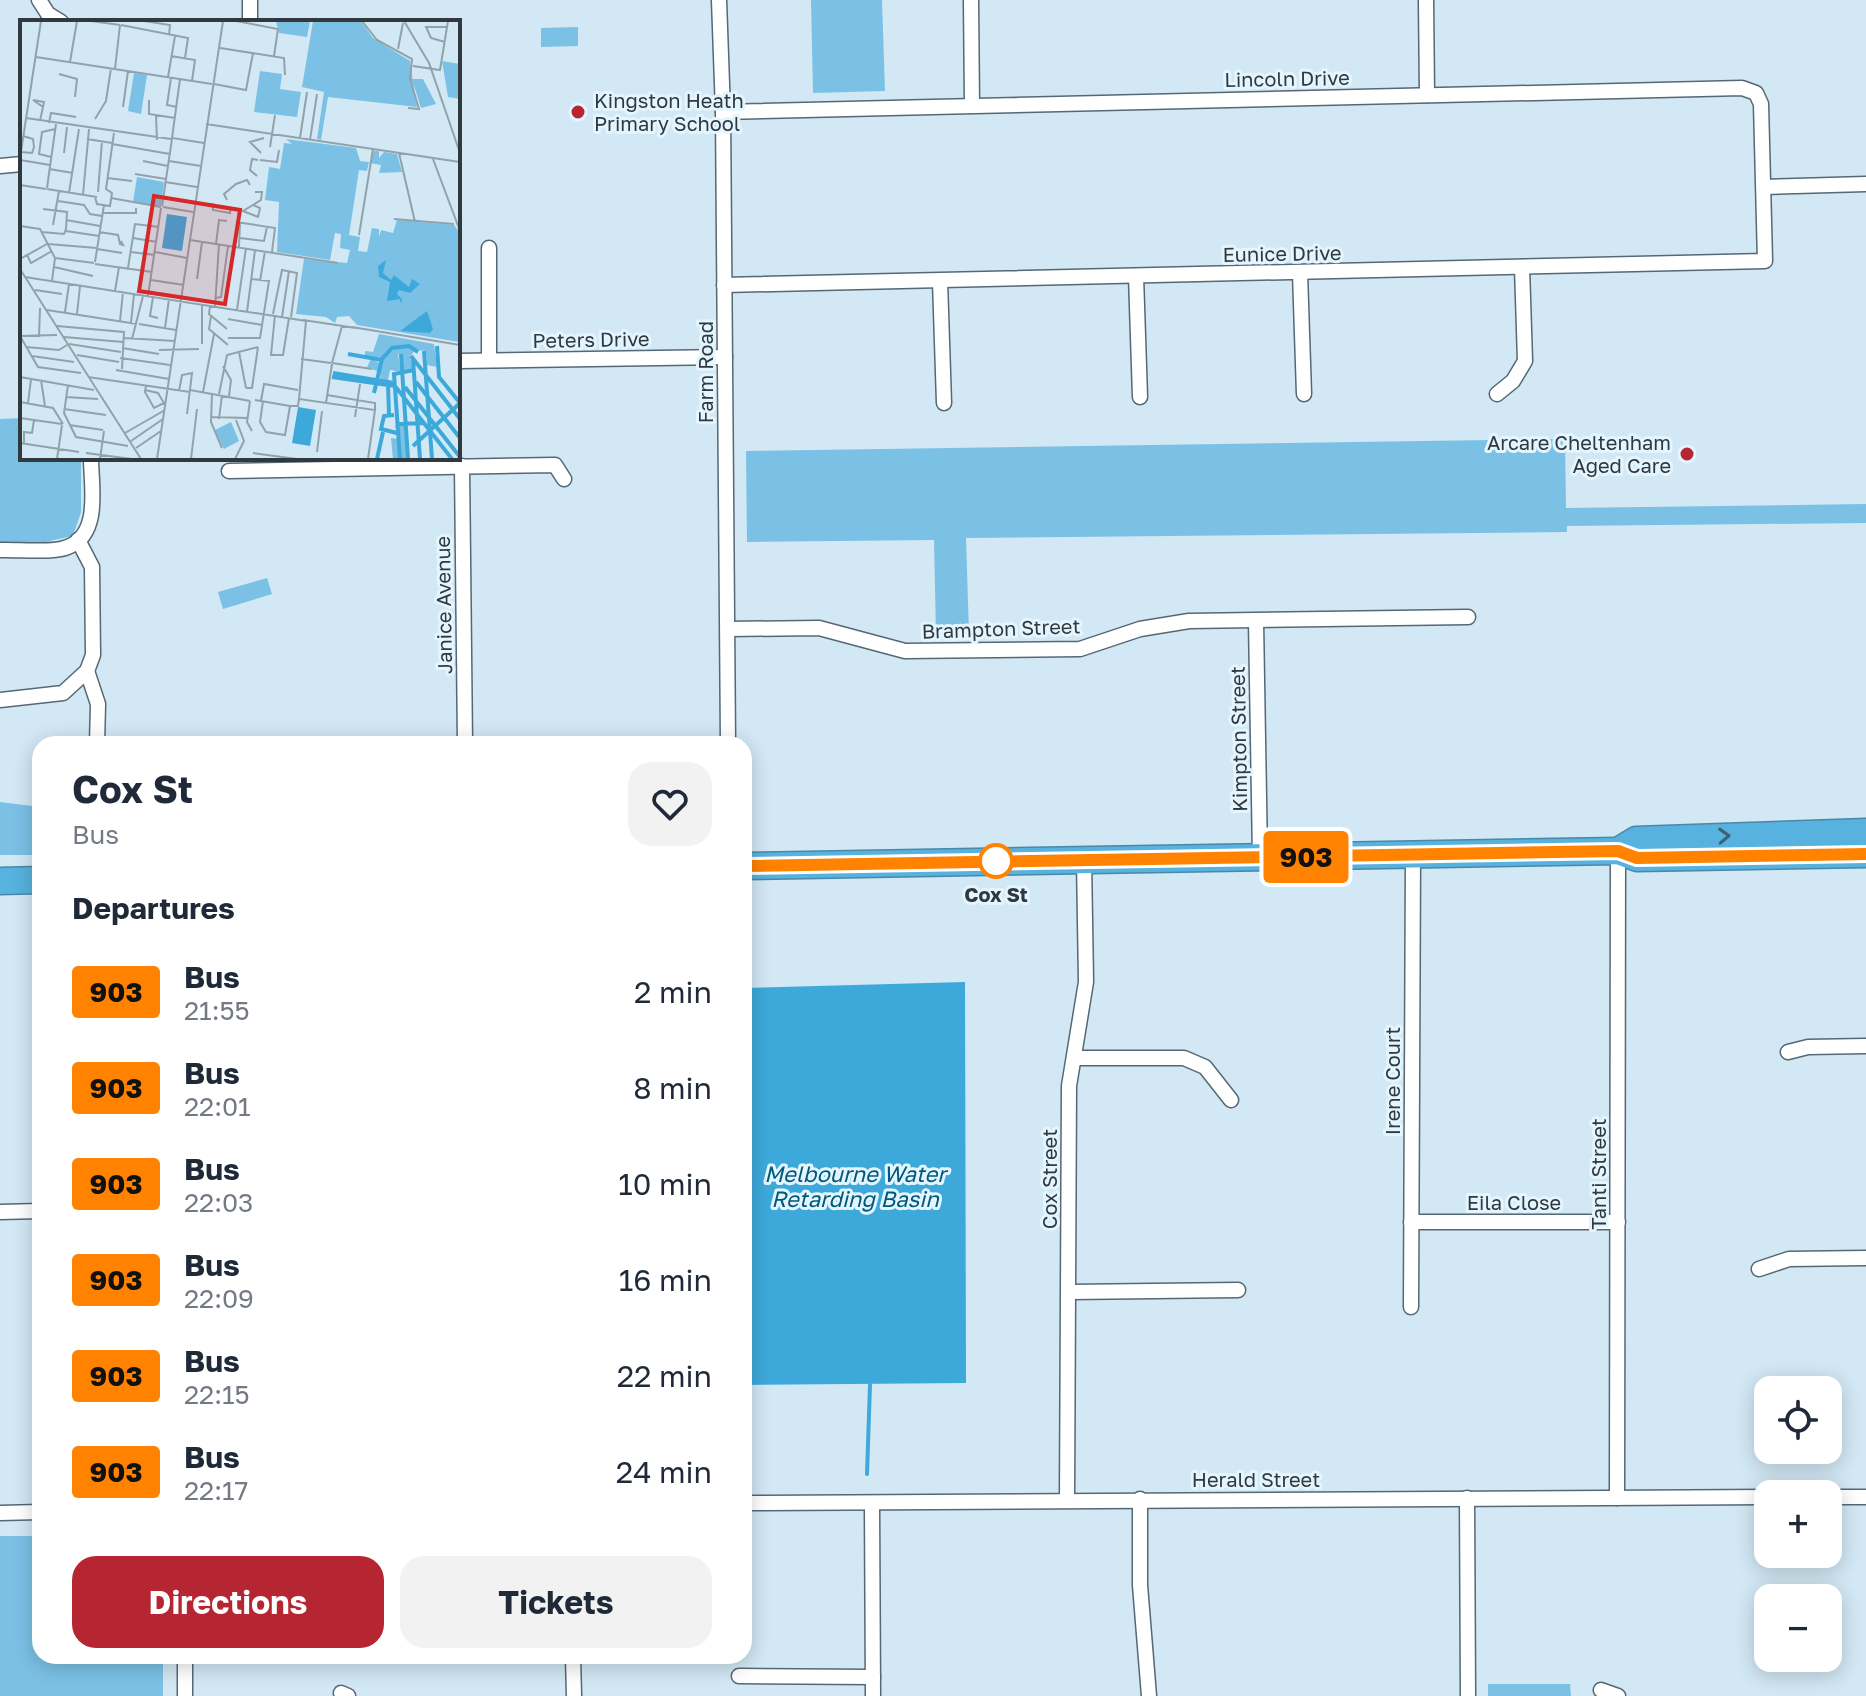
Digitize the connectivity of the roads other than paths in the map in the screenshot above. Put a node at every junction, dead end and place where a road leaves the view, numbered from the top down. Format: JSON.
{"nodes":[{"id":1,"x":39,"y":0,"type":"edge"},
{"id":2,"x":719,"y":0,"type":"edge"},
{"id":3,"x":971,"y":0,"type":"edge"},
{"id":4,"x":1426,"y":0,"type":"edge"},
{"id":5,"x":58,"y":20,"type":"edge"},
{"id":6,"x":1427,"y":95,"type":"junction"},
{"id":7,"x":972,"y":105,"type":"junction"},
{"id":8,"x":723,"y":112,"type":"junction"},
{"id":9,"x":20,"y":164,"type":"edge"},
{"id":10,"x":0,"y":166,"type":"edge"},
{"id":11,"x":1866,"y":184,"type":"edge"},
{"id":12,"x":1764,"y":187,"type":"junction"},
{"id":13,"x":489,"y":248,"type":"dead end"},
{"id":14,"x":1522,"y":267,"type":"junction"},
{"id":15,"x":1300,"y":273,"type":"junction"},
{"id":16,"x":1136,"y":276,"type":"junction"},
{"id":17,"x":940,"y":281,"type":"junction"},
{"id":18,"x":724,"y":285,"type":"junction"},
{"id":19,"x":725,"y":357,"type":"junction"},
{"id":20,"x":489,"y":360,"type":"junction"},
{"id":21,"x":460,"y":361,"type":"edge"},
{"id":22,"x":1304,"y":394,"type":"dead end"},
{"id":23,"x":1497,"y":394,"type":"dead end"},
{"id":24,"x":1140,"y":397,"type":"dead end"},
{"id":25,"x":944,"y":403,"type":"dead end"},
{"id":26,"x":91,"y":460,"type":"edge"},
{"id":27,"x":462,"y":466,"type":"junction"},
{"id":28,"x":229,"y":471,"type":"dead end"},
{"id":29,"x":564,"y":479,"type":"dead end"},
{"id":30,"x":78,"y":540,"type":"junction"},
{"id":31,"x":0,"y":550,"type":"edge"},
{"id":32,"x":1468,"y":617,"type":"dead end"},
{"id":33,"x":1256,"y":621,"type":"junction"},
{"id":34,"x":728,"y":629,"type":"junction"},
{"id":35,"x":87,"y":671,"type":"junction"},
{"id":36,"x":0,"y":700,"type":"edge"},
{"id":37,"x":97,"y":736,"type":"edge"},
{"id":38,"x":465,"y":736,"type":"edge"},
{"id":39,"x":728,"y":736,"type":"edge"},
{"id":40,"x":1866,"y":832,"type":"edge"},
{"id":41,"x":1618,"y":851,"type":"junction"},
{"id":42,"x":1866,"y":854,"type":"edge"},
{"id":43,"x":1413,"y":855,"type":"junction"},
{"id":44,"x":1260,"y":857,"type":"junction"},
{"id":45,"x":1084,"y":860,"type":"junction"},
{"id":46,"x":752,"y":866,"type":"edge"},
{"id":47,"x":32,"y":880,"type":"edge"},
{"id":48,"x":0,"y":881,"type":"edge"},
{"id":49,"x":1866,"y":1046,"type":"edge"},
{"id":50,"x":1788,"y":1052,"type":"dead end"},
{"id":51,"x":1074,"y":1058,"type":"junction"},
{"id":52,"x":1231,"y":1100,"type":"dead end"},
{"id":53,"x":32,"y":1211,"type":"edge"},
{"id":54,"x":0,"y":1212,"type":"edge"},
{"id":55,"x":1411,"y":1222,"type":"junction"},
{"id":56,"x":1618,"y":1222,"type":"junction"},
{"id":57,"x":1866,"y":1258,"type":"edge"},
{"id":58,"x":1759,"y":1269,"type":"dead end"},
{"id":59,"x":1238,"y":1290,"type":"dead end"},
{"id":60,"x":1069,"y":1292,"type":"junction"},
{"id":61,"x":1411,"y":1307,"type":"dead end"},
{"id":62,"x":1754,"y":1497,"type":"edge"},
{"id":63,"x":1842,"y":1497,"type":"edge"},
{"id":64,"x":1866,"y":1497,"type":"edge"},
{"id":65,"x":1467,"y":1498,"type":"junction"},
{"id":66,"x":1617,"y":1498,"type":"junction"},
{"id":67,"x":1140,"y":1499,"type":"junction"},
{"id":68,"x":1067,"y":1500,"type":"junction"},
{"id":69,"x":752,"y":1503,"type":"edge"},
{"id":70,"x":872,"y":1503,"type":"junction"},
{"id":71,"x":32,"y":1512,"type":"edge"},
{"id":72,"x":0,"y":1513,"type":"edge"},
{"id":73,"x":185,"y":1664,"type":"edge"},
{"id":74,"x":573,"y":1664,"type":"edge"},
{"id":75,"x":739,"y":1676,"type":"dead end"},
{"id":76,"x":873,"y":1677,"type":"junction"},
{"id":77,"x":1601,"y":1690,"type":"dead end"},
{"id":78,"x":185,"y":1696,"type":"edge"},
{"id":79,"x":574,"y":1696,"type":"edge"},
{"id":80,"x":873,"y":1696,"type":"edge"},
{"id":81,"x":1149,"y":1696,"type":"edge"},
{"id":82,"x":1468,"y":1696,"type":"edge"},
{"id":83,"x":1618,"y":1696,"type":"edge"}],
"edges":[{"from":1,"to":5,"type":"street"},
{"from":2,"to":8,"type":"street","name":"Farm Road"},
{"from":3,"to":7,"type":"street"},
{"from":4,"to":6,"type":"street"},
{"from":6,"to":7,"type":"street","name":"Lincoln Drive"},
{"from":6,"to":12,"type":"street","name":"Lincoln Drive"},
{"from":7,"to":8,"type":"street","name":"Lincoln Drive"},
{"from":8,"to":18,"type":"street","name":"Farm Road"},
{"from":9,"to":10,"type":"street"},
{"from":11,"to":12,"type":"street"},
{"from":12,"to":14,"type":"street","name":"Eunice Drive"},
{"from":13,"to":20,"type":"street"},
{"from":14,"to":15,"type":"street","name":"Eunice Drive"},
{"from":14,"to":23,"type":"street"},
{"from":15,"to":16,"type":"street","name":"Eunice Drive"},
{"from":15,"to":22,"type":"street"},
{"from":16,"to":17,"type":"street","name":"Eunice Drive"},
{"from":16,"to":24,"type":"street"},
{"from":17,"to":18,"type":"street","name":"Eunice Drive"},
{"from":17,"to":25,"type":"street"},
{"from":18,"to":19,"type":"street","name":"Farm Road"},
{"from":19,"to":20,"type":"street","name":"Peters Drive"},
{"from":19,"to":34,"type":"street","name":"Farm Road"},
{"from":20,"to":21,"type":"street","name":"Peters Drive"},
{"from":26,"to":30,"type":"street"},
{"from":27,"to":28,"type":"street"},
{"from":27,"to":29,"type":"street"},
{"from":27,"to":38,"type":"street","name":"Janice Avenue"},
{"from":30,"to":31,"type":"street"},
{"from":30,"to":35,"type":"street"},
{"from":32,"to":33,"type":"street","name":"Brampton Street"},
{"from":33,"to":34,"type":"street","name":"Brampton Street"},
{"from":33,"to":44,"type":"street","name":"Kimpton Street"},
{"from":34,"to":39,"type":"street","name":"Farm Road"},
{"from":35,"to":36,"type":"street"},
{"from":35,"to":37,"type":"street"},
{"from":41,"to":40,"type":"highway","one_way":true},
{"from":41,"to":42,"type":"highway"},
{"from":41,"to":43,"type":"highway"},
{"from":41,"to":56,"type":"street","name":"Tanti Street"},
{"from":43,"to":44,"type":"highway"},
{"from":43,"to":55,"type":"street","name":"Irene Court"},
{"from":44,"to":45,"type":"highway"},
{"from":45,"to":46,"type":"highway"},
{"from":45,"to":51,"type":"street","name":"Cox Street"},
{"from":47,"to":48,"type":"highway"},
{"from":49,"to":50,"type":"street"},
{"from":51,"to":52,"type":"street"},
{"from":51,"to":60,"type":"street","name":"Cox Street"},
{"from":53,"to":54,"type":"street"},
{"from":55,"to":56,"type":"street","name":"Eila Close"},
{"from":55,"to":61,"type":"street","name":"Irene Court"},
{"from":56,"to":66,"type":"street","name":"Tanti Street"},
{"from":57,"to":58,"type":"street"},
{"from":59,"to":60,"type":"street"},
{"from":60,"to":68,"type":"street","name":"Cox Street"},
{"from":62,"to":66,"type":"street","name":"Herald Street"},
{"from":63,"to":64,"type":"street"},
{"from":65,"to":66,"type":"street","name":"Herald Street"},
{"from":65,"to":67,"type":"street","name":"Herald Street"},
{"from":65,"to":82,"type":"street"},
{"from":67,"to":68,"type":"street","name":"Herald Street"},
{"from":67,"to":81,"type":"street"},
{"from":68,"to":70,"type":"street","name":"Herald Street"},
{"from":69,"to":70,"type":"street","name":"Herald Street"},
{"from":70,"to":76,"type":"street"},
{"from":71,"to":72,"type":"street"},
{"from":73,"to":78,"type":"street"},
{"from":74,"to":79,"type":"street"},
{"from":75,"to":76,"type":"street"},
{"from":76,"to":80,"type":"street"},
{"from":77,"to":83,"type":"street"}]}
